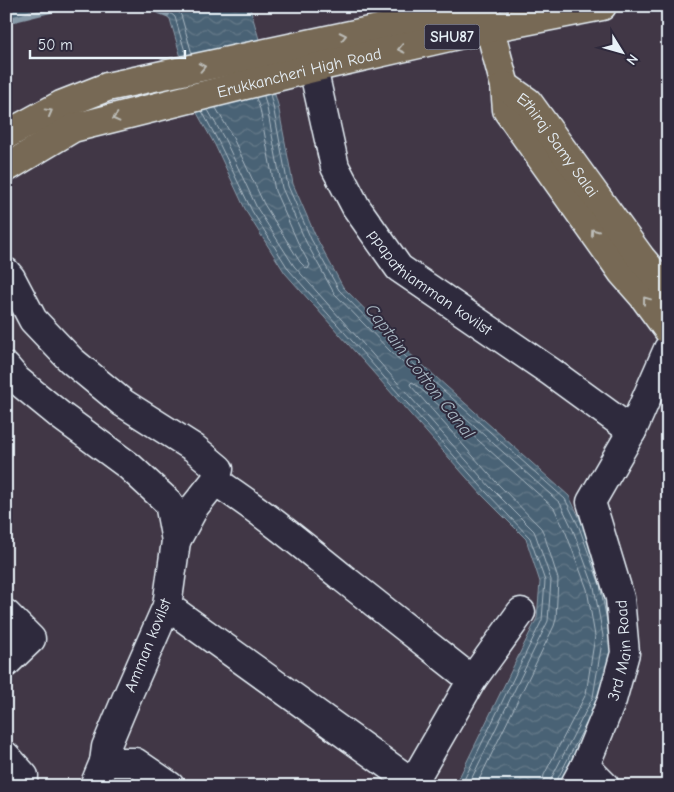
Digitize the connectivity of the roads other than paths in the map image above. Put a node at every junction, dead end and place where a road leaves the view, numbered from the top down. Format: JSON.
{"nodes":[{"id":1,"x":602,"y":6,"type":"edge"},
{"id":2,"x":486,"y":12,"type":"edge"},
{"id":3,"x":303,"y":62,"type":"junction"},
{"id":4,"x":6,"y":135,"type":"edge"},
{"id":5,"x":6,"y":168,"type":"edge"},
{"id":6,"x":632,"y":265,"type":"junction"},
{"id":7,"x":6,"y":272,"type":"edge"},
{"id":8,"x":668,"y":290,"type":"edge"},
{"id":9,"x":668,"y":330,"type":"edge"},
{"id":10,"x":668,"y":349,"type":"edge"},
{"id":11,"x":6,"y":367,"type":"edge"},
{"id":12,"x":632,"y":432,"type":"junction"},
{"id":13,"x":215,"y":482,"type":"junction"},
{"id":14,"x":176,"y":540,"type":"junction"},
{"id":15,"x":167,"y":606,"type":"junction"},
{"id":16,"x":521,"y":612,"type":"dead end"},
{"id":17,"x":6,"y":614,"type":"edge"},
{"id":18,"x":6,"y":663,"type":"edge"},
{"id":19,"x":472,"y":680,"type":"junction"},
{"id":20,"x":6,"y":756,"type":"edge"},
{"id":21,"x":99,"y":774,"type":"edge"},
{"id":22,"x":579,"y":776,"type":"edge"},
{"id":23,"x":412,"y":784,"type":"edge"},
{"id":24,"x":15,"y":786,"type":"edge"},
{"id":25,"x":170,"y":786,"type":"edge"},
{"id":26,"x":605,"y":786,"type":"edge"}],
"edges":[{"from":1,"to":2,"type":"main road","number":"SHU87"},
{"from":2,"to":3,"type":"main road","number":"SHU87"},
{"from":2,"to":6,"type":"main road","name":"Ethiraj Samy Salai"},
{"from":4,"to":3,"type":"main road","number":"SHU87","one_way":true},
{"from":3,"to":5,"type":"main road","name":"Erukkancheri High Road","number":"SHU87","one_way":true},
{"from":3,"to":12,"type":"street","name":"ppapathiamman kovilst"},
{"from":6,"to":8,"type":"main road"},
{"from":9,"to":6,"type":"main road","name":"Ethiraj Samy Salai","one_way":true},
{"from":7,"to":13,"type":"street"},
{"from":10,"to":12,"type":"street","name":"3rd Main Road"},
{"from":11,"to":14,"type":"street","name":"Amman kovilst"},
{"from":12,"to":22,"type":"street","name":"3rd Main Road"},
{"from":13,"to":14,"type":"street"},
{"from":13,"to":19,"type":"street"},
{"from":14,"to":15,"type":"street","name":"Amman kovilst"},
{"from":15,"to":21,"type":"street","name":"Amman kovilst"},
{"from":15,"to":23,"type":"street"},
{"from":16,"to":19,"type":"street"},
{"from":17,"to":18,"type":"street"},
{"from":19,"to":23,"type":"street"},
{"from":20,"to":24,"type":"street"},
{"from":21,"to":25,"type":"street"},
{"from":22,"to":26,"type":"street"}]}
